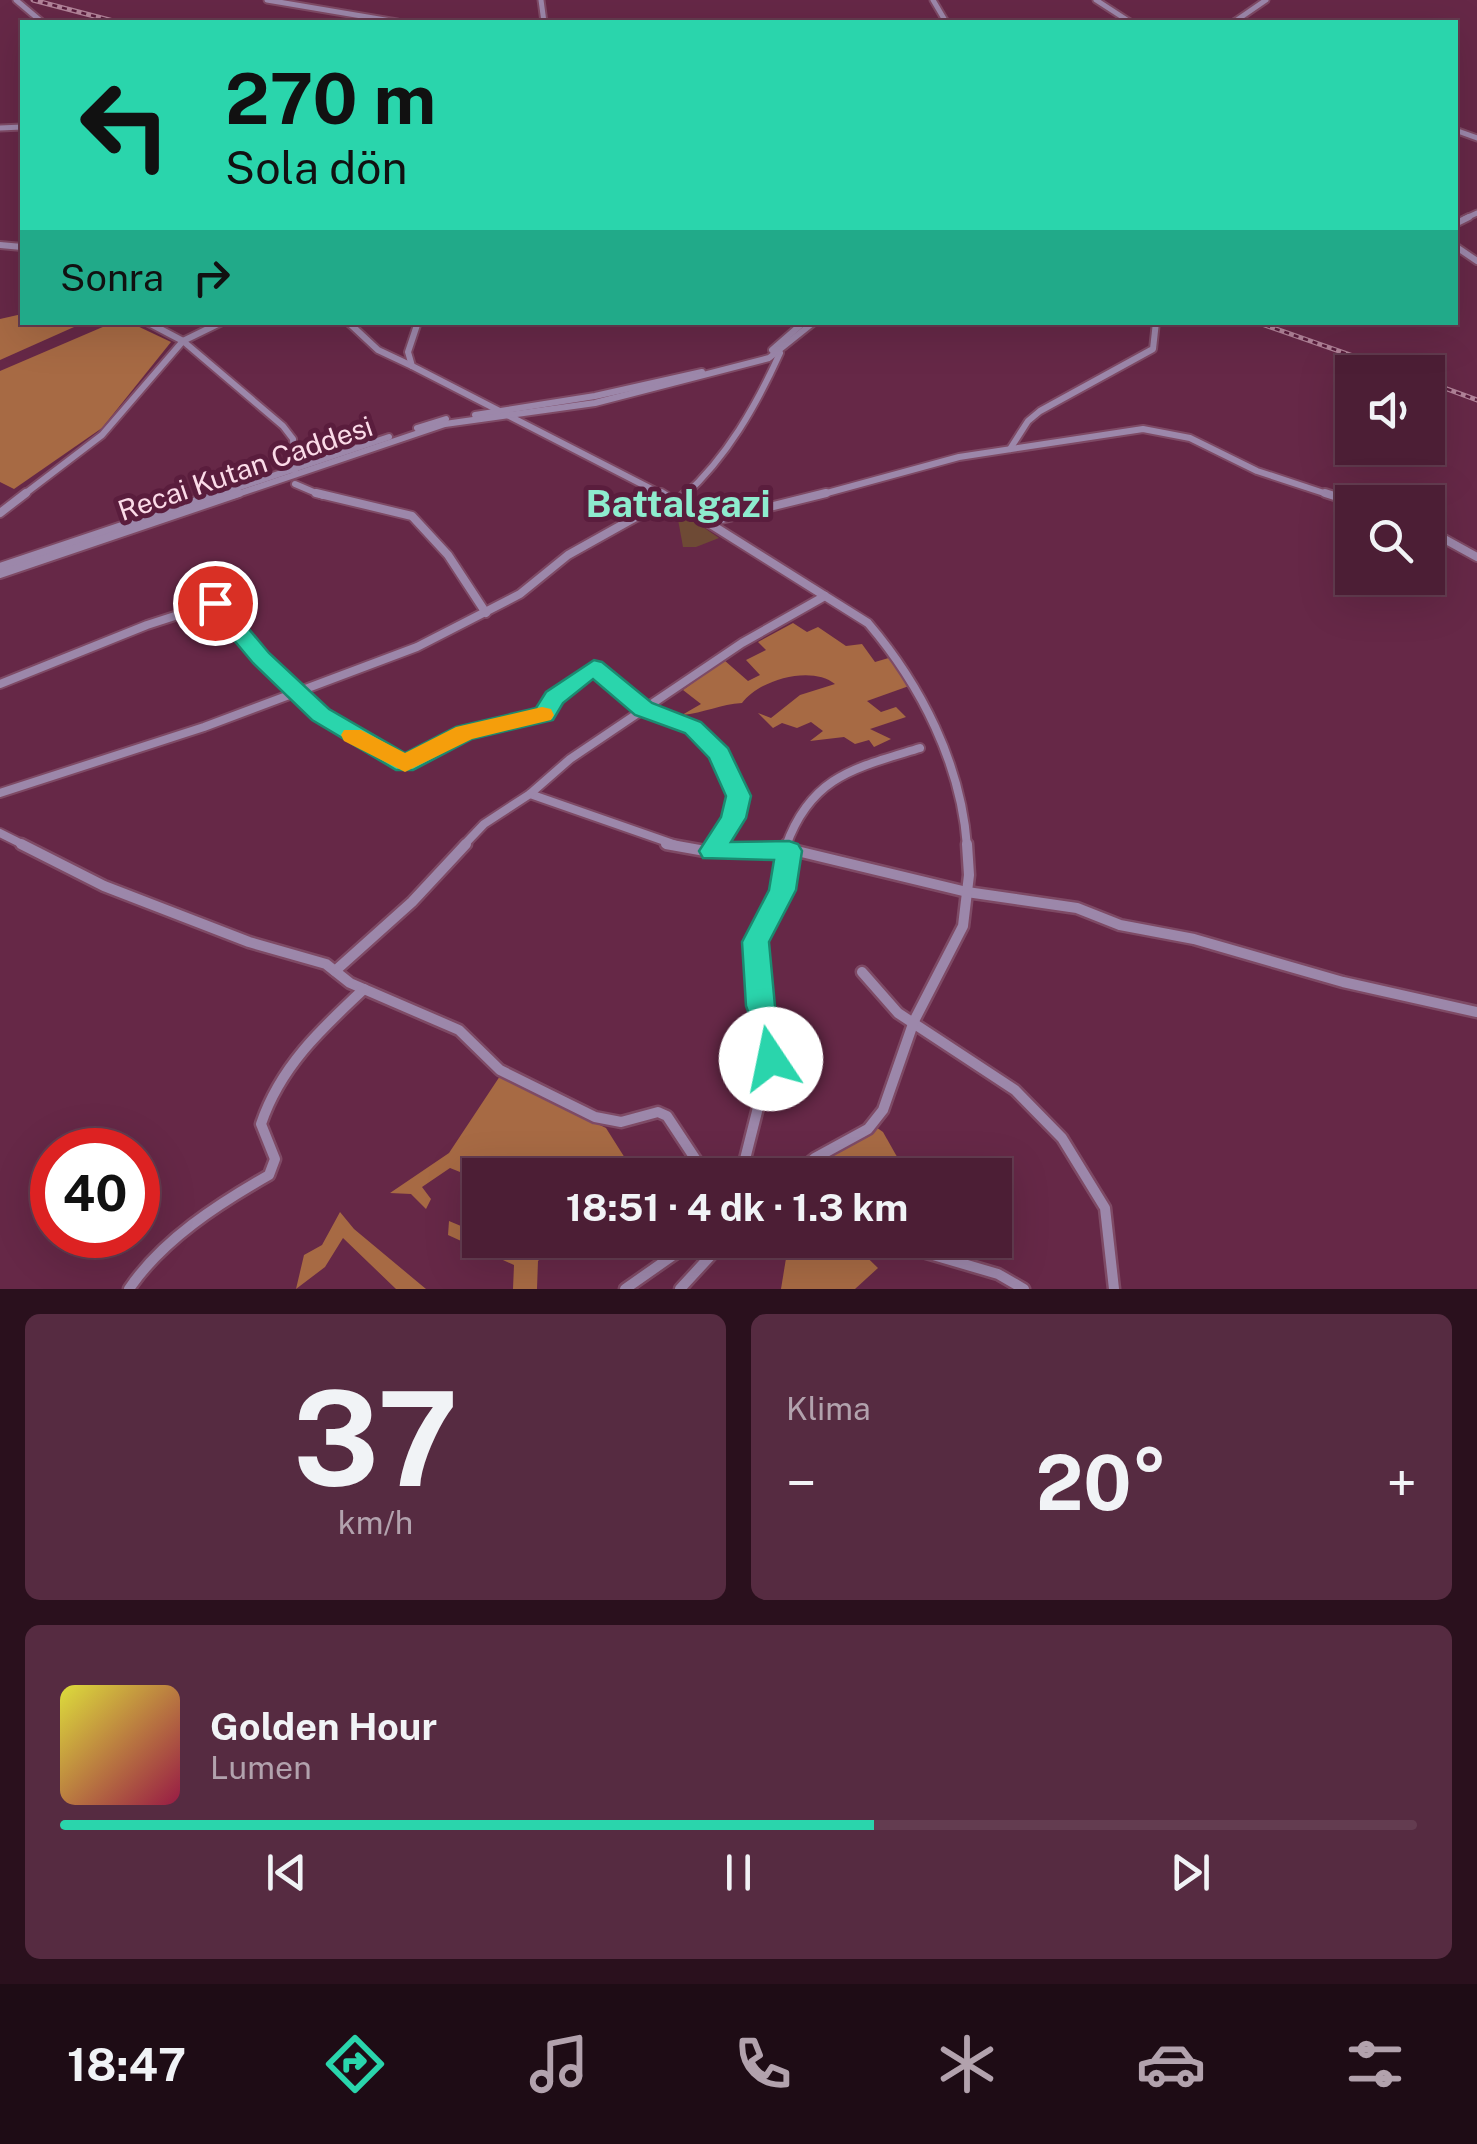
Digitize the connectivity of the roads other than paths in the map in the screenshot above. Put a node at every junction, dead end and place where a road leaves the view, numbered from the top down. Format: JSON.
{"nodes":[{"id":1,"x":16,"y":0,"type":"edge"},
{"id":2,"x":266,"y":0,"type":"edge"},
{"id":3,"x":342,"y":0,"type":"edge"},
{"id":4,"x":1096,"y":0,"type":"edge"},
{"id":5,"x":1266,"y":0,"type":"edge"},
{"id":6,"x":342,"y":13,"type":"junction"},
{"id":7,"x":353,"y":15,"type":"junction"},
{"id":8,"x":40,"y":20,"type":"edge"},
{"id":9,"x":347,"y":20,"type":"edge"},
{"id":10,"x":384,"y":20,"type":"edge"},
{"id":11,"x":1127,"y":20,"type":"edge"},
{"id":12,"x":1237,"y":20,"type":"edge"},
{"id":13,"x":153,"y":325,"type":"edge"},
{"id":14,"x":216,"y":325,"type":"edge"},
{"id":15,"x":351,"y":325,"type":"edge"},
{"id":16,"x":417,"y":325,"type":"edge"},
{"id":17,"x":801,"y":325,"type":"edge"},
{"id":18,"x":810,"y":325,"type":"edge"},
{"id":19,"x":1156,"y":325,"type":"edge"},
{"id":20,"x":183,"y":341,"type":"junction"},
{"id":21,"x":776,"y":351,"type":"junction"},
{"id":22,"x":412,"y":366,"type":"junction"},
{"id":23,"x":532,"y":413,"type":"junction"},
{"id":24,"x":503,"y":414,"type":"junction"},
{"id":25,"x":536,"y":426,"type":"junction"},
{"id":26,"x":1010,"y":450,"type":"junction"},
{"id":27,"x":294,"y":478,"type":"junction"},
{"id":28,"x":1335,"y":496,"type":"edge"},
{"id":29,"x":680,"y":506,"type":"junction"},
{"id":30,"x":0,"y":513,"type":"edge"},
{"id":31,"x":709,"y":522,"type":"junction"},
{"id":32,"x":1445,"y":540,"type":"edge"},
{"id":33,"x":1477,"y":558,"type":"edge"},
{"id":34,"x":0,"y":571,"type":"edge"},
{"id":35,"x":826,"y":596,"type":"junction"},
{"id":36,"x":486,"y":612,"type":"junction"},
{"id":37,"x":0,"y":684,"type":"edge"},
{"id":38,"x":298,"y":694,"type":"junction"},
{"id":39,"x":644,"y":709,"type":"junction"},
{"id":40,"x":920,"y":748,"type":"dead end"},
{"id":41,"x":0,"y":793,"type":"edge"},
{"id":42,"x":530,"y":794,"type":"junction"},
{"id":43,"x":0,"y":832,"type":"edge"},
{"id":44,"x":712,"y":851,"type":"junction"},
{"id":45,"x":789,"y":851,"type":"junction"},
{"id":46,"x":967,"y":892,"type":"junction"},
{"id":47,"x":335,"y":971,"type":"junction"},
{"id":48,"x":862,"y":972,"type":"dead end"},
{"id":49,"x":364,"y":989,"type":"junction"},
{"id":50,"x":1477,"y":1012,"type":"edge"},
{"id":51,"x":913,"y":1024,"type":"junction"},
{"id":52,"x":695,"y":1158,"type":"edge"},
{"id":53,"x":745,"y":1158,"type":"edge"},
{"id":54,"x":811,"y":1158,"type":"edge"},
{"id":55,"x":670,"y":1258,"type":"edge"},
{"id":56,"x":709,"y":1258,"type":"edge"},
{"id":57,"x":943,"y":1258,"type":"edge"},
{"id":58,"x":129,"y":1289,"type":"edge"},
{"id":59,"x":626,"y":1289,"type":"edge"},
{"id":60,"x":680,"y":1289,"type":"edge"},
{"id":61,"x":1024,"y":1289,"type":"edge"},
{"id":62,"x":1114,"y":1289,"type":"edge"}],
"edges":[{"from":1,"to":8,"type":"street"},
{"from":2,"to":6,"type":"street"},
{"from":3,"to":6,"type":"street"},
{"from":4,"to":11,"type":"street"},
{"from":5,"to":12,"type":"street"},
{"from":6,"to":7,"type":"street"},
{"from":7,"to":9,"type":"street"},
{"from":7,"to":10,"type":"street"},
{"from":13,"to":20,"type":"street"},
{"from":14,"to":20,"type":"street"},
{"from":15,"to":22,"type":"street"},
{"from":16,"to":22,"type":"street"},
{"from":17,"to":21,"type":"street"},
{"from":18,"to":21,"type":"street"},
{"from":19,"to":26,"type":"street"},
{"from":20,"to":27,"type":"street"},
{"from":20,"to":30,"type":"street"},
{"from":21,"to":23,"type":"street"},
{"from":21,"to":24,"type":"street"},
{"from":21,"to":29,"type":"street"},
{"from":22,"to":24,"type":"street"},
{"from":23,"to":24,"type":"street"},
{"from":23,"to":25,"type":"street"},
{"from":24,"to":25,"type":"street"},
{"from":24,"to":27,"type":"street","name":"Recai Kutan Caddesi"},
{"from":25,"to":29,"type":"street"},
{"from":26,"to":28,"type":"street"},
{"from":26,"to":31,"type":"street"},
{"from":27,"to":34,"type":"street","name":"Recai Kutan Caddesi"},
{"from":27,"to":36,"type":"street"},
{"from":29,"to":31,"type":"street"},
{"from":29,"to":36,"type":"street"},
{"from":31,"to":35,"type":"street"},
{"from":32,"to":33,"type":"street"},
{"from":35,"to":39,"type":"street"},
{"from":35,"to":46,"type":"street"},
{"from":36,"to":38,"type":"street"},
{"from":37,"to":38,"type":"street"},
{"from":38,"to":39,"type":"street"},
{"from":38,"to":41,"type":"street"},
{"from":39,"to":42,"type":"street"},
{"from":39,"to":44,"type":"street"},
{"from":40,"to":45,"type":"street"},
{"from":42,"to":44,"type":"street"},
{"from":42,"to":47,"type":"street"},
{"from":43,"to":47,"type":"street"},
{"from":44,"to":45,"type":"street"},
{"from":45,"to":46,"type":"street"},
{"from":45,"to":53,"type":"street"},
{"from":46,"to":50,"type":"street"},
{"from":46,"to":51,"type":"street"},
{"from":47,"to":49,"type":"street"},
{"from":48,"to":51,"type":"street"},
{"from":49,"to":52,"type":"street"},
{"from":49,"to":58,"type":"street"},
{"from":51,"to":54,"type":"street"},
{"from":51,"to":62,"type":"street"},
{"from":55,"to":59,"type":"street"},
{"from":56,"to":60,"type":"street"},
{"from":57,"to":61,"type":"street"}]}
